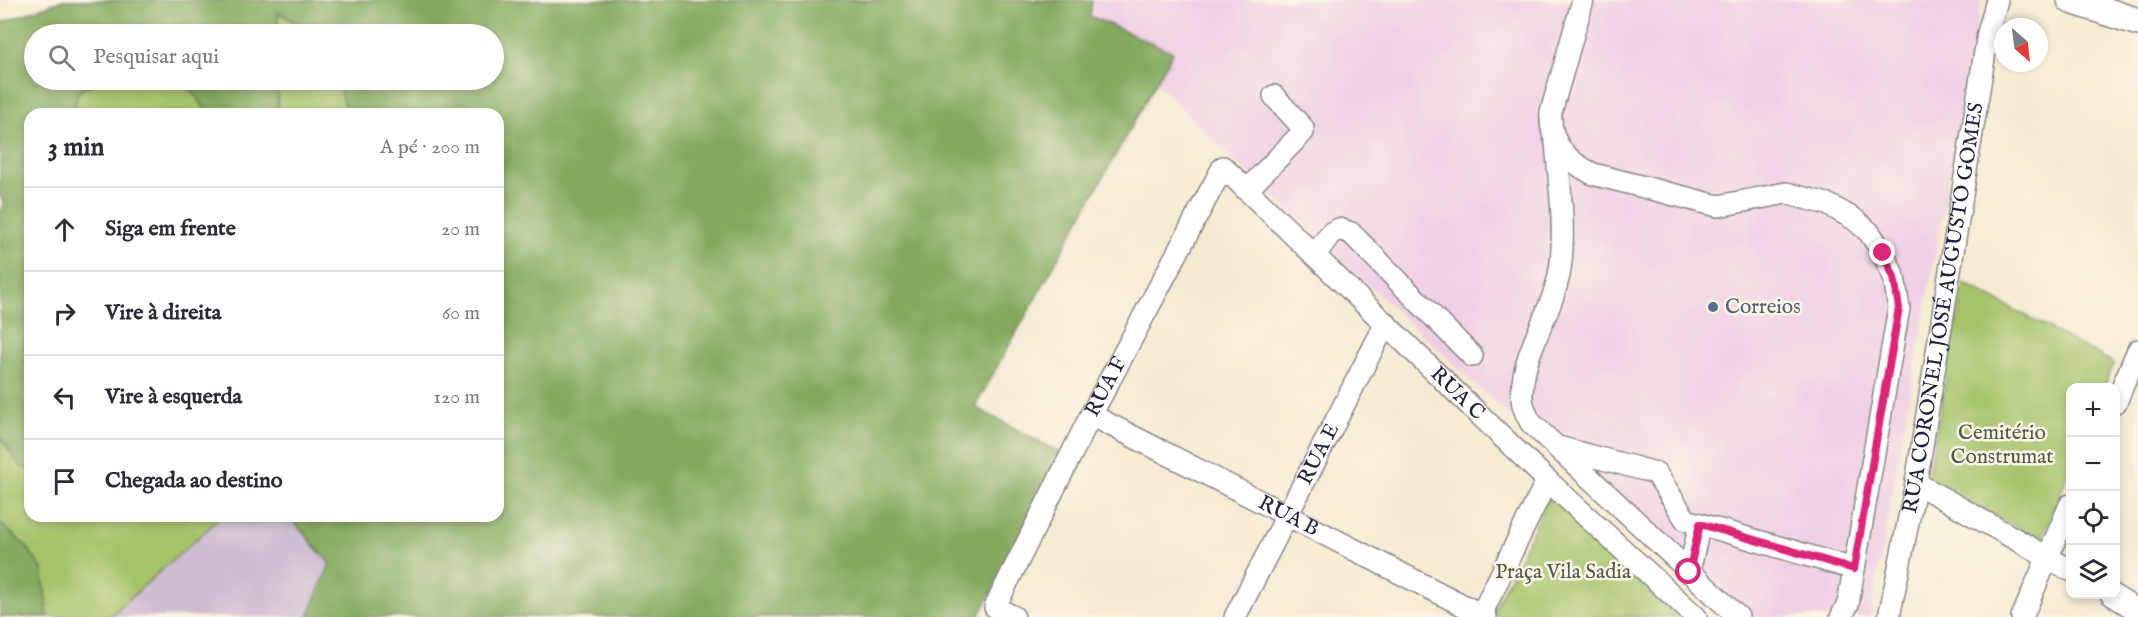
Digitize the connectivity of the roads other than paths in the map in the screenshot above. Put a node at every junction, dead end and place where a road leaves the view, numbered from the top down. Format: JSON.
{"nodes":[{"id":1,"x":1583,"y":0,"type":"edge"},
{"id":2,"x":1997,"y":0,"type":"edge"},
{"id":3,"x":2071,"y":0,"type":"edge"},
{"id":4,"x":2138,"y":22,"type":"edge"},
{"id":5,"x":1274,"y":96,"type":"dead end"},
{"id":6,"x":1556,"y":142,"type":"junction"},
{"id":7,"x":1223,"y":167,"type":"joint"},
{"id":8,"x":1247,"y":190,"type":"junction"},
{"id":9,"x":1316,"y":255,"type":"junction"},
{"id":10,"x":1386,"y":322,"type":"junction"},
{"id":11,"x":2138,"y":350,"type":"edge"},
{"id":12,"x":1472,"y":356,"type":"dead end"},
{"id":13,"x":2120,"y":391,"type":"edge"},
{"id":14,"x":1091,"y":415,"type":"junction"},
{"id":15,"x":1556,"y":446,"type":"junction"},
{"id":16,"x":1547,"y":480,"type":"junction"},
{"id":17,"x":1916,"y":483,"type":"junction"},
{"id":18,"x":2066,"y":514,"type":"edge"},
{"id":19,"x":1288,"y":515,"type":"junction"},
{"id":20,"x":1700,"y":524,"type":"junction"},
{"id":21,"x":2048,"y":556,"type":"junction"},
{"id":22,"x":2066,"y":567,"type":"edge"},
{"id":23,"x":1854,"y":569,"type":"junction"},
{"id":24,"x":1689,"y":572,"type":"junction"},
{"id":25,"x":2119,"y":599,"type":"edge"},
{"id":26,"x":2138,"y":611,"type":"edge"},
{"id":27,"x":1482,"y":616,"type":"edge"},
{"id":28,"x":1014,"y":617,"type":"edge"},
{"id":29,"x":1235,"y":617,"type":"edge"},
{"id":30,"x":1696,"y":617,"type":"edge"},
{"id":31,"x":1738,"y":617,"type":"edge"},
{"id":32,"x":1841,"y":617,"type":"edge"},
{"id":33,"x":1889,"y":617,"type":"edge"},
{"id":34,"x":2022,"y":617,"type":"edge"}],
"edges":[{"from":1,"to":6,"type":"street"},
{"from":2,"to":17,"type":"street","name":"RUA CORONEL JOSÉ AUGUSTO GOMES"},
{"from":3,"to":4,"type":"main road"},
{"from":5,"to":8,"type":"street"},
{"from":6,"to":15,"type":"street"},
{"from":6,"to":23,"type":"street"},
{"from":7,"to":8,"type":"street","name":"RUA C"},
{"from":7,"to":14,"type":"street","name":"RUA F"},
{"from":8,"to":9,"type":"street","name":"RUA C"},
{"from":9,"to":10,"type":"street","name":"RUA C"},
{"from":9,"to":12,"type":"street"},
{"from":10,"to":16,"type":"street","name":"RUA C"},
{"from":10,"to":19,"type":"street","name":"RUA E"},
{"from":11,"to":13,"type":"street"},
{"from":14,"to":19,"type":"street","name":"RUA B"},
{"from":14,"to":28,"type":"street","name":"RUA F"},
{"from":15,"to":20,"type":"street"},
{"from":15,"to":24,"type":"street"},
{"from":16,"to":27,"type":"street"},
{"from":16,"to":30,"type":"street","name":"RUA C"},
{"from":17,"to":21,"type":"street"},
{"from":17,"to":33,"type":"street","name":"RUA CORONEL JOSÉ AUGUSTO GOMES"},
{"from":18,"to":21,"type":"street"},
{"from":19,"to":27,"type":"street","name":"RUA B"},
{"from":19,"to":29,"type":"street","name":"RUA E"},
{"from":20,"to":23,"type":"street"},
{"from":20,"to":24,"type":"street"},
{"from":21,"to":22,"type":"street"},
{"from":21,"to":34,"type":"street"},
{"from":23,"to":32,"type":"street"},
{"from":24,"to":31,"type":"street"},
{"from":25,"to":26,"type":"street"}]}
